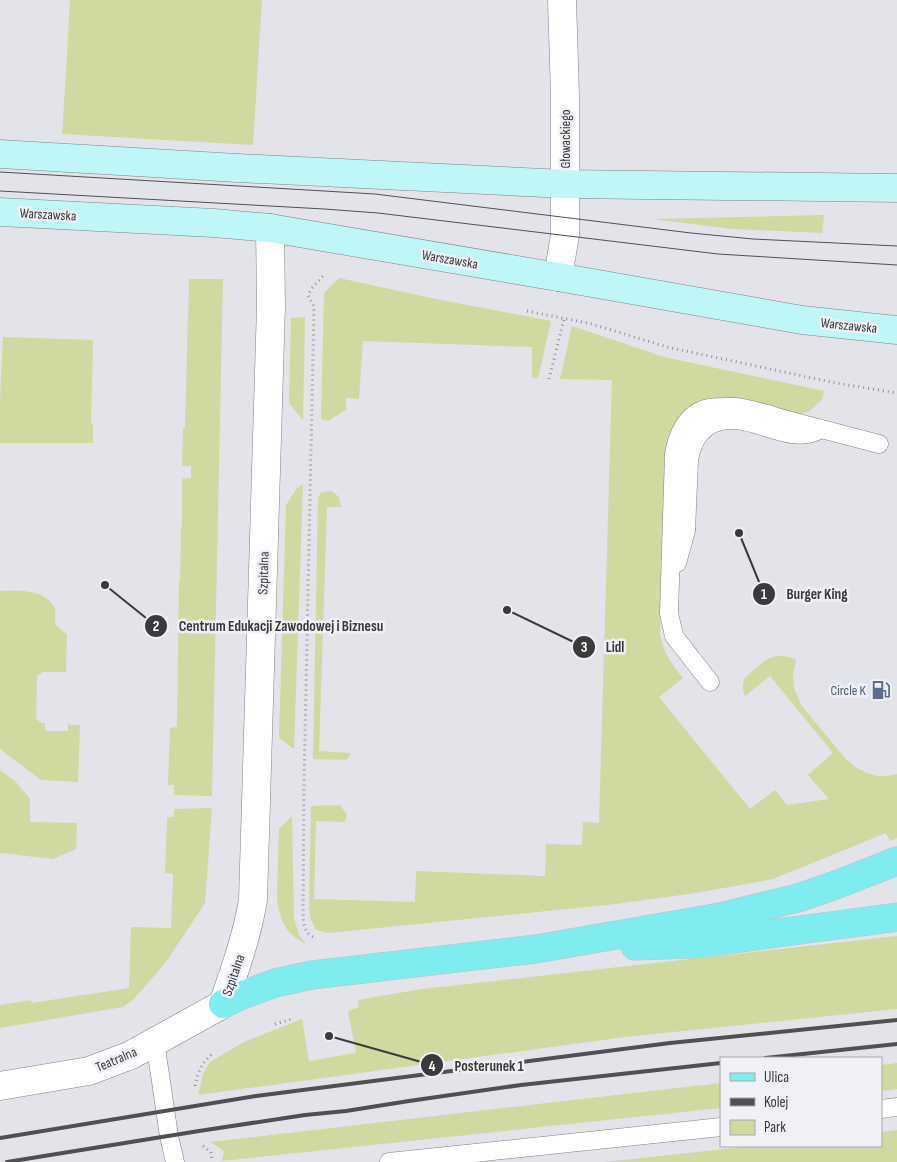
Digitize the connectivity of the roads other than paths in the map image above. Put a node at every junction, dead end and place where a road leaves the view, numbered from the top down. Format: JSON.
{"nodes":[{"id":1,"x":562,"y":0,"type":"edge"},
{"id":2,"x":0,"y":154,"type":"edge"},
{"id":3,"x":565,"y":184,"type":"junction"},
{"id":4,"x":897,"y":188,"type":"edge"},
{"id":5,"x":0,"y":212,"type":"edge"},
{"id":6,"x":270,"y":228,"type":"junction"},
{"id":7,"x":558,"y":277,"type":"junction"},
{"id":8,"x":897,"y":330,"type":"edge"},
{"id":9,"x":879,"y":444,"type":"dead end"},
{"id":10,"x":710,"y":682,"type":"dead end"},
{"id":11,"x":897,"y":861,"type":"edge"},
{"id":12,"x":897,"y":917,"type":"edge"},
{"id":13,"x":536,"y":949,"type":"junction"},
{"id":14,"x":223,"y":1004,"type":"junction"},
{"id":15,"x":155,"y":1041,"type":"junction"},
{"id":16,"x":0,"y":1086,"type":"edge"},
{"id":17,"x":897,"y":1107,"type":"edge"},
{"id":18,"x":882,"y":1109,"type":"edge"},
{"id":19,"x":720,"y":1127,"type":"edge"},
{"id":20,"x":175,"y":1162,"type":"edge"},
{"id":21,"x":389,"y":1162,"type":"edge"}],
"edges":[{"from":1,"to":3,"type":"street","name":"Głowackiego"},
{"from":2,"to":3,"type":"main road"},
{"from":3,"to":4,"type":"main road"},
{"from":3,"to":7,"type":"street","name":"Głowackiego"},
{"from":5,"to":6,"type":"main road","name":"Warszawska"},
{"from":6,"to":7,"type":"main road","name":"Warszawska"},
{"from":6,"to":14,"type":"street","name":"Szpitalna"},
{"from":7,"to":8,"type":"main road","name":"Warszawska"},
{"from":9,"to":10,"type":"lane"},
{"from":11,"to":13,"type":"main road"},
{"from":12,"to":13,"type":"main road"},
{"from":13,"to":14,"type":"main road"},
{"from":14,"to":15,"type":"street","name":"Teatralna"},
{"from":15,"to":16,"type":"street","name":"Teatralna"},
{"from":15,"to":20,"type":"lane"},
{"from":17,"to":18,"type":"lane"},
{"from":19,"to":21,"type":"lane"}]}
